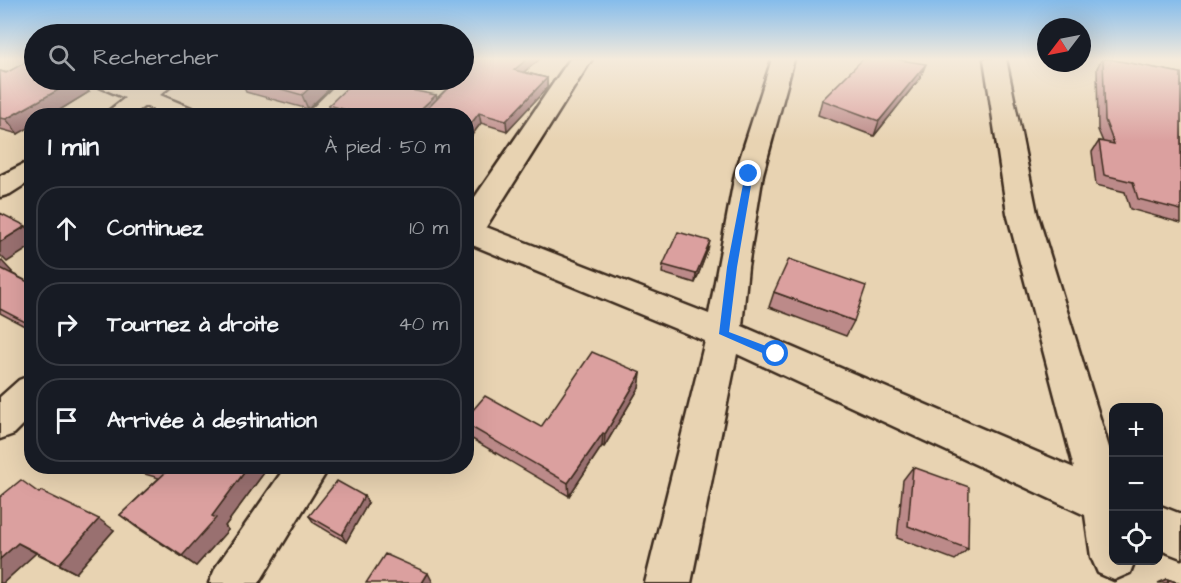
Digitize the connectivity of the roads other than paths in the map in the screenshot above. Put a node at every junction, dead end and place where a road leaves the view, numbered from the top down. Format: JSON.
{"nodes":[{"id":1,"x":563,"y":86,"type":"edge"},
{"id":2,"x":775,"y":86,"type":"edge"},
{"id":3,"x":1000,"y":86,"type":"edge"},
{"id":4,"x":131,"y":90,"type":"edge"},
{"id":5,"x":152,"y":90,"type":"edge"},
{"id":6,"x":343,"y":90,"type":"edge"},
{"id":7,"x":145,"y":95,"type":"junction"},
{"id":8,"x":126,"y":108,"type":"edge"},
{"id":9,"x":173,"y":108,"type":"edge"},
{"id":10,"x":324,"y":108,"type":"edge"},
{"id":11,"x":24,"y":173,"type":"edge"},
{"id":12,"x":0,"y":188,"type":"edge"},
{"id":13,"x":474,"y":221,"type":"edge"},
{"id":14,"x":474,"y":236,"type":"edge"},
{"id":15,"x":724,"y":334,"type":"junction"},
{"id":16,"x":24,"y":399,"type":"edge"},
{"id":17,"x":0,"y":422,"type":"edge"},
{"id":18,"x":305,"y":474,"type":"edge"},
{"id":19,"x":1109,"y":505,"type":"edge"},
{"id":20,"x":1163,"y":528,"type":"edge"},
{"id":21,"x":1181,"y":536,"type":"edge"},
{"id":22,"x":1115,"y":565,"type":"edge"},
{"id":23,"x":232,"y":583,"type":"edge"},
{"id":24,"x":668,"y":583,"type":"edge"},
{"id":25,"x":1118,"y":583,"type":"edge"}],
"edges":[{"from":1,"to":13,"type":"street"},
{"from":2,"to":15,"type":"street"},
{"from":3,"to":19,"type":"street"},
{"from":4,"to":7,"type":"street"},
{"from":5,"to":7,"type":"street"},
{"from":6,"to":10,"type":"street"},
{"from":7,"to":8,"type":"street"},
{"from":7,"to":9,"type":"street"},
{"from":11,"to":12,"type":"street"},
{"from":14,"to":15,"type":"street"},
{"from":15,"to":19,"type":"street"},
{"from":15,"to":24,"type":"street"},
{"from":16,"to":17,"type":"street"},
{"from":18,"to":23,"type":"street"},
{"from":20,"to":21,"type":"street"},
{"from":22,"to":25,"type":"street"}]}
